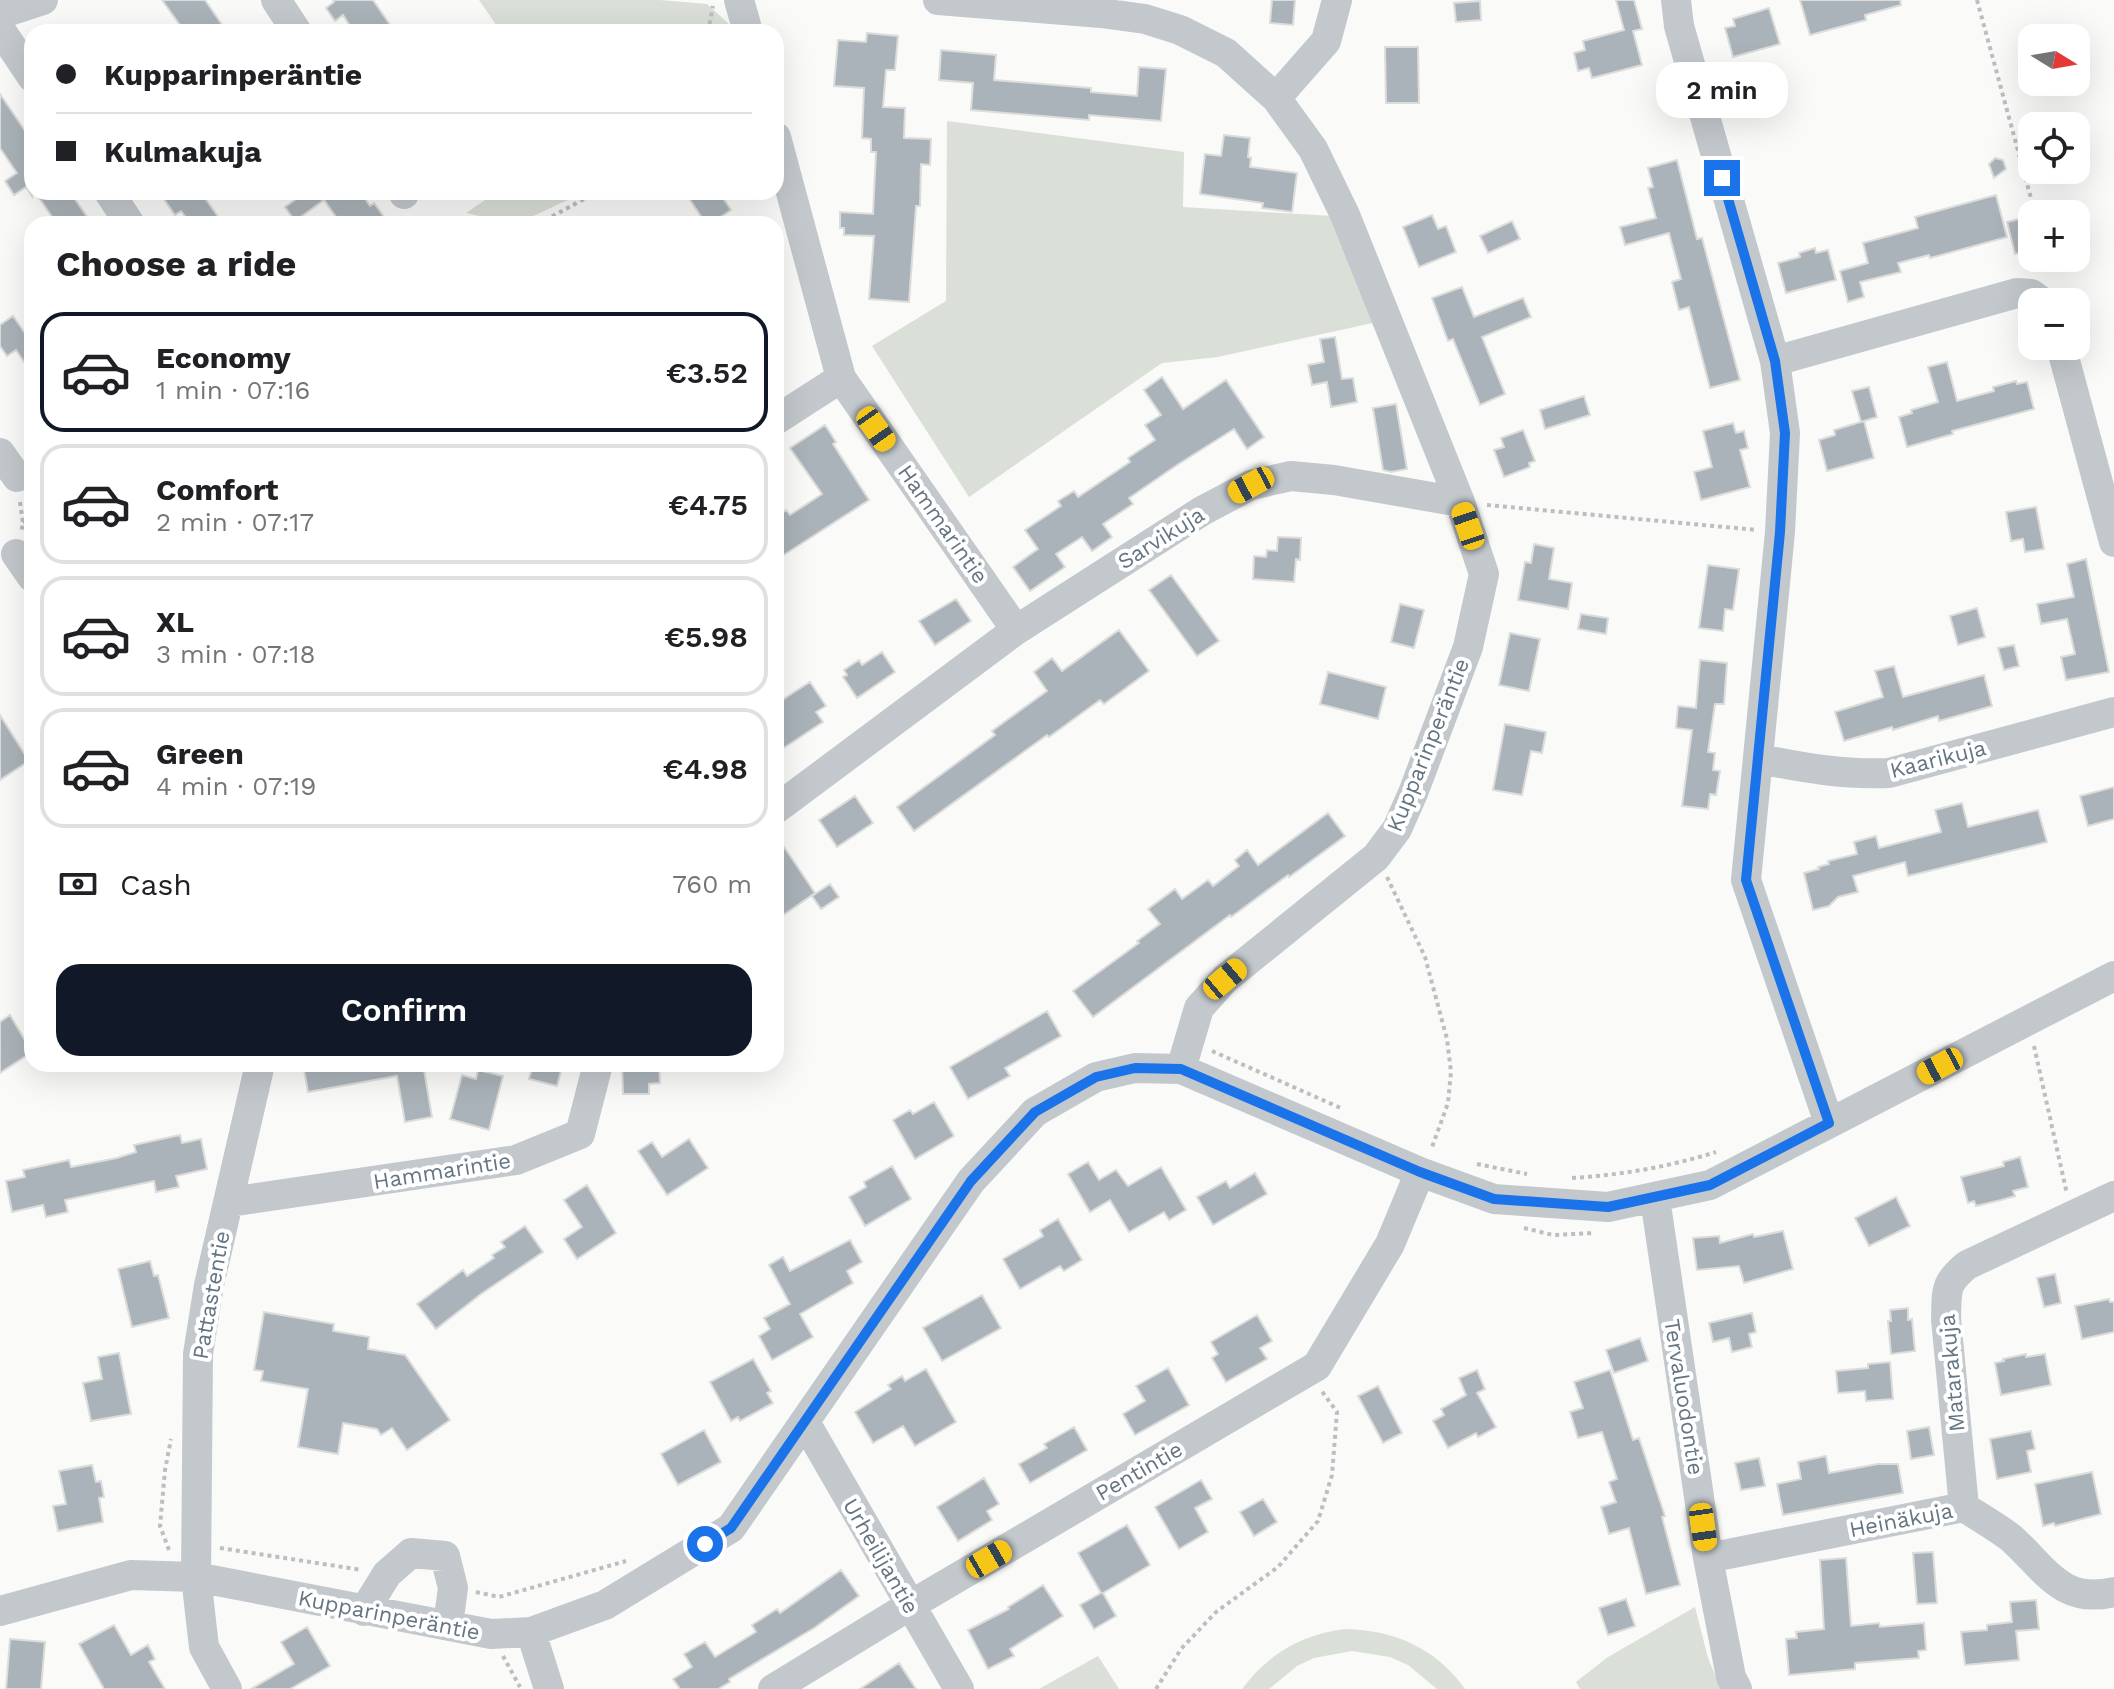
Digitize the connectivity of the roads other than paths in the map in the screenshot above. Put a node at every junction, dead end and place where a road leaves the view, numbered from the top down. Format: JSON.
{"nodes":[{"id":1,"x":43,"y":0,"type":"edge"},
{"id":2,"x":276,"y":0,"type":"edge"},
{"id":3,"x":739,"y":0,"type":"edge"},
{"id":4,"x":938,"y":0,"type":"edge"},
{"id":5,"x":1337,"y":0,"type":"edge"},
{"id":6,"x":1676,"y":0,"type":"edge"},
{"id":7,"x":1102,"y":6,"type":"edge"},
{"id":8,"x":0,"y":14,"type":"edge"},
{"id":9,"x":292,"y":24,"type":"edge"},
{"id":10,"x":746,"y":24,"type":"edge"},
{"id":11,"x":0,"y":29,"type":"edge"},
{"id":12,"x":24,"y":65,"type":"edge"},
{"id":13,"x":1276,"y":98,"type":"junction"},
{"id":14,"x":784,"y":167,"type":"edge"},
{"id":15,"x":2018,"y":293,"type":"edge"},
{"id":16,"x":2065,"y":360,"type":"edge"},
{"id":17,"x":1775,"y":361,"type":"junction"},
{"id":18,"x":841,"y":378,"type":"junction"},
{"id":19,"x":784,"y":415,"type":"edge"},
{"id":20,"x":1460,"y":502,"type":"junction"},
{"id":21,"x":2114,"y":542,"type":"edge"},
{"id":22,"x":1016,"y":630,"type":"junction"},
{"id":23,"x":2114,"y":712,"type":"edge"},
{"id":24,"x":1760,"y":759,"type":"junction"},
{"id":25,"x":784,"y":803,"type":"edge"},
{"id":26,"x":2114,"y":976,"type":"edge"},
{"id":27,"x":1186,"y":1056,"type":"junction"},
{"id":28,"x":258,"y":1072,"type":"edge"},
{"id":29,"x":596,"y":1072,"type":"edge"},
{"id":30,"x":1829,"y":1123,"type":"junction"},
{"id":31,"x":1426,"y":1160,"type":"junction"},
{"id":32,"x":2114,"y":1196,"type":"edge"},
{"id":33,"x":1655,"y":1198,"type":"junction"},
{"id":34,"x":229,"y":1202,"type":"junction"},
{"id":35,"x":805,"y":1422,"type":"junction"},
{"id":36,"x":1964,"y":1507,"type":"junction"},
{"id":37,"x":1708,"y":1558,"type":"junction"},
{"id":38,"x":196,"y":1577,"type":"junction"},
{"id":39,"x":2114,"y":1592,"type":"edge"},
{"id":40,"x":909,"y":1606,"type":"junction"},
{"id":41,"x":0,"y":1611,"type":"edge"},
{"id":42,"x":364,"y":1611,"type":"junction"},
{"id":43,"x":448,"y":1625,"type":"junction"},
{"id":44,"x":531,"y":1632,"type":"junction"},
{"id":45,"x":227,"y":1689,"type":"edge"},
{"id":46,"x":549,"y":1689,"type":"edge"},
{"id":47,"x":773,"y":1689,"type":"edge"},
{"id":48,"x":959,"y":1689,"type":"edge"},
{"id":49,"x":1737,"y":1689,"type":"edge"}],
"edges":[{"from":1,"to":8,"type":"street"},
{"from":2,"to":9,"type":"street"},
{"from":3,"to":10,"type":"street"},
{"from":4,"to":7,"type":"street","name":"Kupparinperäntie"},
{"from":5,"to":13,"type":"street"},
{"from":6,"to":17,"type":"street"},
{"from":7,"to":13,"type":"street","name":"Kupparinperäntie"},
{"from":11,"to":12,"type":"street"},
{"from":13,"to":20,"type":"street","name":"Kupparinperäntie"},
{"from":14,"to":18,"type":"street","name":"Hammarintie"},
{"from":15,"to":17,"type":"street"},
{"from":16,"to":21,"type":"street"},
{"from":17,"to":24,"type":"street"},
{"from":18,"to":19,"type":"street"},
{"from":18,"to":22,"type":"street","name":"Hammarintie"},
{"from":20,"to":22,"type":"street","name":"Sarvikuja"},
{"from":20,"to":27,"type":"street","name":"Kupparinperäntie"},
{"from":22,"to":25,"type":"street"},
{"from":23,"to":24,"type":"street","name":"Kaarikuja"},
{"from":24,"to":30,"type":"street"},
{"from":26,"to":30,"type":"street"},
{"from":27,"to":31,"type":"street"},
{"from":27,"to":35,"type":"street","name":"Kupparinperäntie"},
{"from":28,"to":34,"type":"street","name":"Pattastentie"},
{"from":29,"to":34,"type":"street","name":"Hammarintie"},
{"from":30,"to":33,"type":"street"},
{"from":31,"to":33,"type":"street"},
{"from":31,"to":40,"type":"street","name":"Pentintie"},
{"from":32,"to":36,"type":"street","name":"Matarakuja"},
{"from":33,"to":37,"type":"street","name":"Tervaluodontie"},
{"from":34,"to":38,"type":"street","name":"Pattastentie"},
{"from":35,"to":40,"type":"street","name":"Urheilijantie"},
{"from":35,"to":44,"type":"street","name":"Kupparinperäntie"},
{"from":36,"to":37,"type":"street","name":"Heinäkuja"},
{"from":36,"to":39,"type":"street","name":"Heinäkuja"},
{"from":37,"to":49,"type":"street","name":"Tervaluodontie"},
{"from":38,"to":41,"type":"street","name":"Kupparinperäntie"},
{"from":38,"to":42,"type":"street","name":"Kupparinperäntie"},
{"from":38,"to":45,"type":"street","name":"Pattastentie"},
{"from":40,"to":47,"type":"street","name":"Pentintie"},
{"from":40,"to":48,"type":"street","name":"Urheilijantie"},
{"from":42,"to":43,"type":"street","name":"Kupparinperäntie"},
{"from":42,"to":43,"type":"street"},
{"from":43,"to":44,"type":"street","name":"Kupparinperäntie"},
{"from":44,"to":46,"type":"street"}]}
